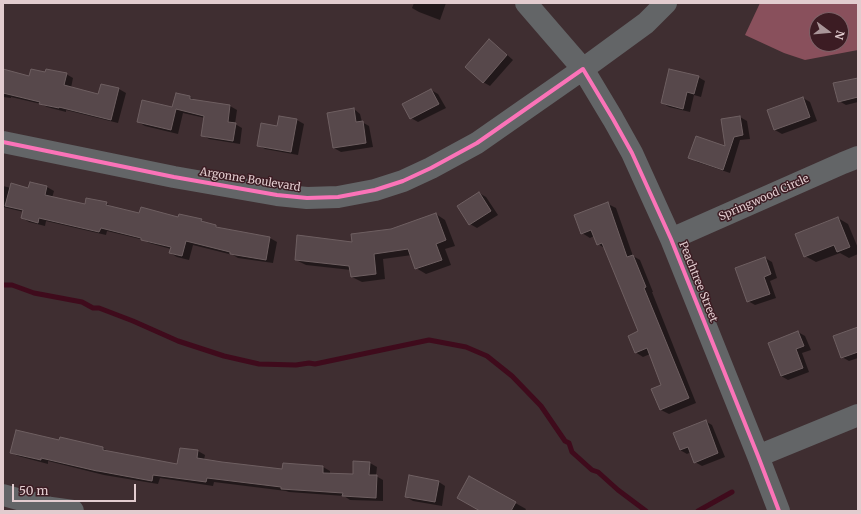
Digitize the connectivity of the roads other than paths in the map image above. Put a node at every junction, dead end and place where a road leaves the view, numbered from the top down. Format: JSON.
{"nodes":[{"id":1,"x":526,"y":3,"type":"edge"},
{"id":2,"x":666,"y":3,"type":"edge"},
{"id":3,"x":583,"y":69,"type":"junction"},
{"id":4,"x":3,"y":142,"type":"edge"},
{"id":5,"x":858,"y":157,"type":"edge"},
{"id":6,"x":671,"y":239,"type":"junction"},
{"id":7,"x":858,"y":415,"type":"edge"},
{"id":8,"x":758,"y":456,"type":"junction"},
{"id":9,"x":3,"y":495,"type":"edge"},
{"id":10,"x":72,"y":511,"type":"edge"},
{"id":11,"x":779,"y":511,"type":"edge"}],
"edges":[{"from":1,"to":3,"type":"street","name":"Peachtree Street"},
{"from":2,"to":3,"type":"street","name":"Argonne Boulevard"},
{"from":3,"to":4,"type":"street","name":"Argonne Boulevard"},
{"from":3,"to":6,"type":"street","name":"Peachtree Street"},
{"from":5,"to":6,"type":"street","name":"Springwood Circle"},
{"from":6,"to":8,"type":"street","name":"Peachtree Street"},
{"from":7,"to":8,"type":"street"},
{"from":8,"to":11,"type":"street","name":"Peachtree Street"},
{"from":9,"to":10,"type":"street"}]}
